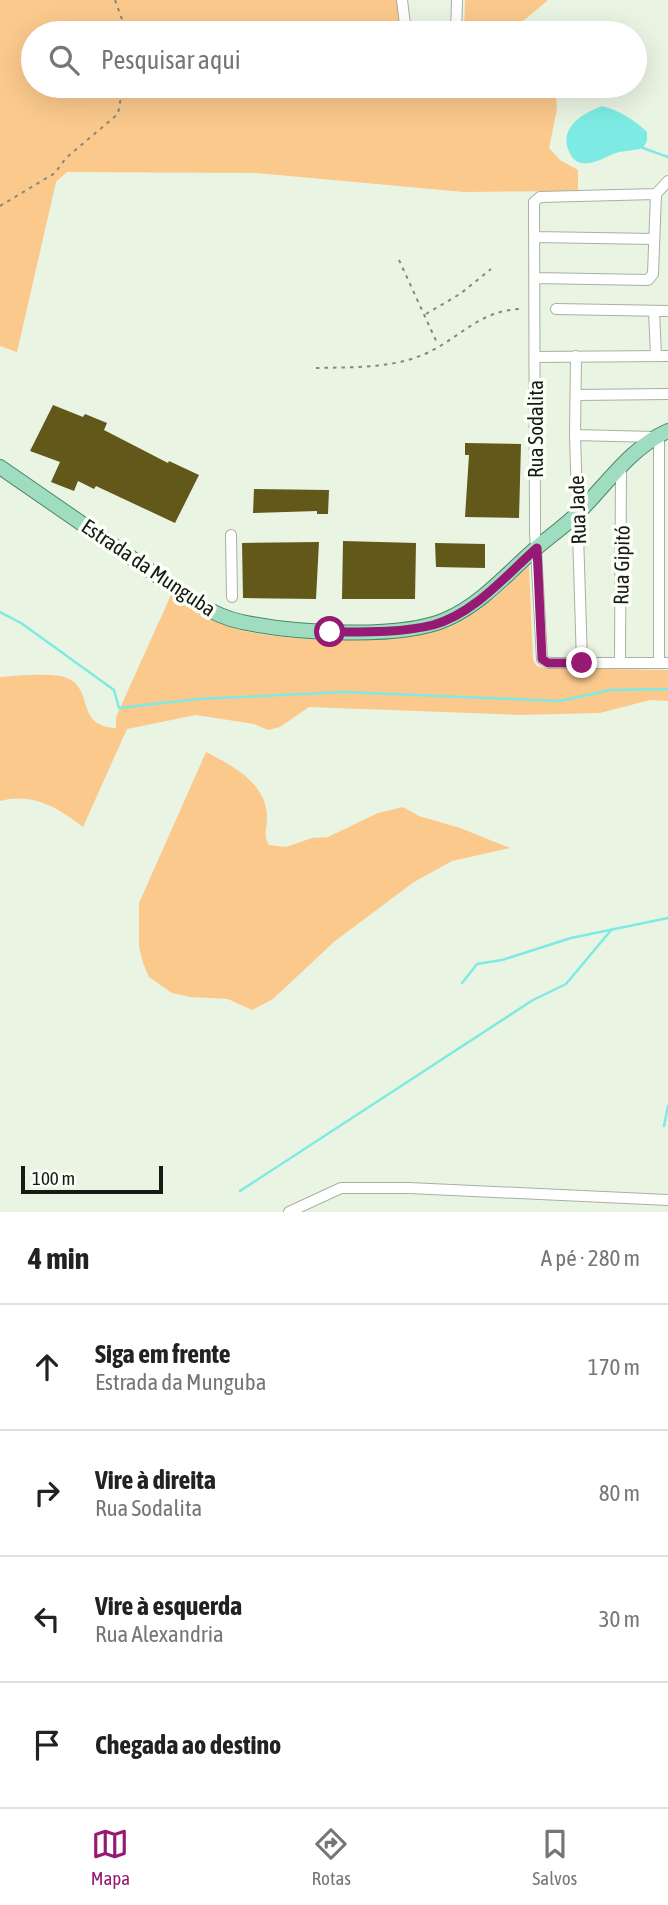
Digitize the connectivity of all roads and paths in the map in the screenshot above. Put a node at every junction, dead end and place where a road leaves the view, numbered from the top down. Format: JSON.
{"nodes":[{"id":1,"x":115,"y":0,"type":"edge"},
{"id":2,"x":402,"y":0,"type":"edge"},
{"id":3,"x":457,"y":0,"type":"edge"},
{"id":4,"x":123,"y":21,"type":"edge"},
{"id":5,"x":405,"y":21,"type":"edge"},
{"id":6,"x":456,"y":21,"type":"edge"},
{"id":7,"x":121,"y":98,"type":"edge"},
{"id":8,"x":668,"y":181,"type":"edge"},
{"id":9,"x":656,"y":194,"type":"junction"},
{"id":10,"x":0,"y":206,"type":"edge"},
{"id":11,"x":535,"y":237,"type":"junction"},
{"id":12,"x":654,"y":239,"type":"junction"},
{"id":13,"x":399,"y":260,"type":"dead end"},
{"id":14,"x":491,"y":269,"type":"dead end"},
{"id":15,"x":535,"y":278,"type":"junction"},
{"id":16,"x":534,"y":309,"type":"junction"},
{"id":17,"x":556,"y":309,"type":"dead end"},
{"id":18,"x":654,"y":311,"type":"junction"},
{"id":19,"x":668,"y":311,"type":"edge"},
{"id":20,"x":425,"y":314,"type":"junction"},
{"id":21,"x":439,"y":345,"type":"junction"},
{"id":22,"x":576,"y":356,"type":"junction"},
{"id":23,"x":662,"y":356,"type":"edge"},
{"id":24,"x":535,"y":357,"type":"junction"},
{"id":25,"x":316,"y":368,"type":"dead end"},
{"id":26,"x":668,"y":394,"type":"edge"},
{"id":27,"x":576,"y":395,"type":"junction"},
{"id":28,"x":660,"y":434,"type":"edge"},
{"id":29,"x":575,"y":435,"type":"junction"},
{"id":30,"x":621,"y":466,"type":"junction"},
{"id":31,"x":0,"y":467,"type":"edge"},
{"id":32,"x":578,"y":514,"type":"junction"},
{"id":33,"x":231,"y":535,"type":"dead end"},
{"id":34,"x":537,"y":548,"type":"junction"},
{"id":35,"x":232,"y":597,"type":"dead end"},
{"id":36,"x":582,"y":663,"type":"junction"},
{"id":37,"x":620,"y":663,"type":"junction"},
{"id":38,"x":663,"y":663,"type":"edge"},
{"id":39,"x":668,"y":1200,"type":"edge"},
{"id":40,"x":289,"y":1212,"type":"edge"}],
"edges":[{"from":1,"to":4,"type":"path"},
{"from":2,"to":5,"type":"street"},
{"from":3,"to":6,"type":"street"},
{"from":7,"to":10,"type":"path"},
{"from":8,"to":9,"type":"street"},
{"from":9,"to":11,"type":"street","name":"Rua Sodalita"},
{"from":9,"to":12,"type":"street"},
{"from":11,"to":12,"type":"street"},
{"from":11,"to":15,"type":"street","name":"Rua Sodalita"},
{"from":12,"to":15,"type":"street"},
{"from":13,"to":20,"type":"path"},
{"from":14,"to":20,"type":"path"},
{"from":15,"to":16,"type":"street","name":"Rua Sodalita"},
{"from":16,"to":21,"type":"path"},
{"from":16,"to":24,"type":"street","name":"Rua Sodalita"},
{"from":17,"to":18,"type":"street"},
{"from":18,"to":19,"type":"street"},
{"from":18,"to":23,"type":"street"},
{"from":20,"to":21,"type":"path"},
{"from":21,"to":25,"type":"path"},
{"from":22,"to":23,"type":"street"},
{"from":22,"to":24,"type":"street"},
{"from":22,"to":27,"type":"street","name":"Rua Jade"},
{"from":24,"to":34,"type":"street","name":"Rua Sodalita"},
{"from":26,"to":27,"type":"street"},
{"from":27,"to":29,"type":"street","name":"Rua Jade"},
{"from":28,"to":29,"type":"street"},
{"from":28,"to":30,"type":"main road","name":"Estrada da Munguba"},
{"from":28,"to":38,"type":"street"},
{"from":29,"to":32,"type":"street","name":"Rua Jade"},
{"from":30,"to":32,"type":"main road","name":"Estrada da Munguba"},
{"from":30,"to":37,"type":"street","name":"Rua Gipitó"},
{"from":31,"to":34,"type":"main road","name":"Estrada da Munguba"},
{"from":32,"to":34,"type":"main road","name":"Estrada da Munguba"},
{"from":32,"to":36,"type":"street","name":"Rua Jade"},
{"from":33,"to":35,"type":"street"},
{"from":34,"to":36,"type":"street","name":"Rua Sodalita"},
{"from":36,"to":37,"type":"street"},
{"from":37,"to":38,"type":"street"},
{"from":39,"to":40,"type":"street"}]}
